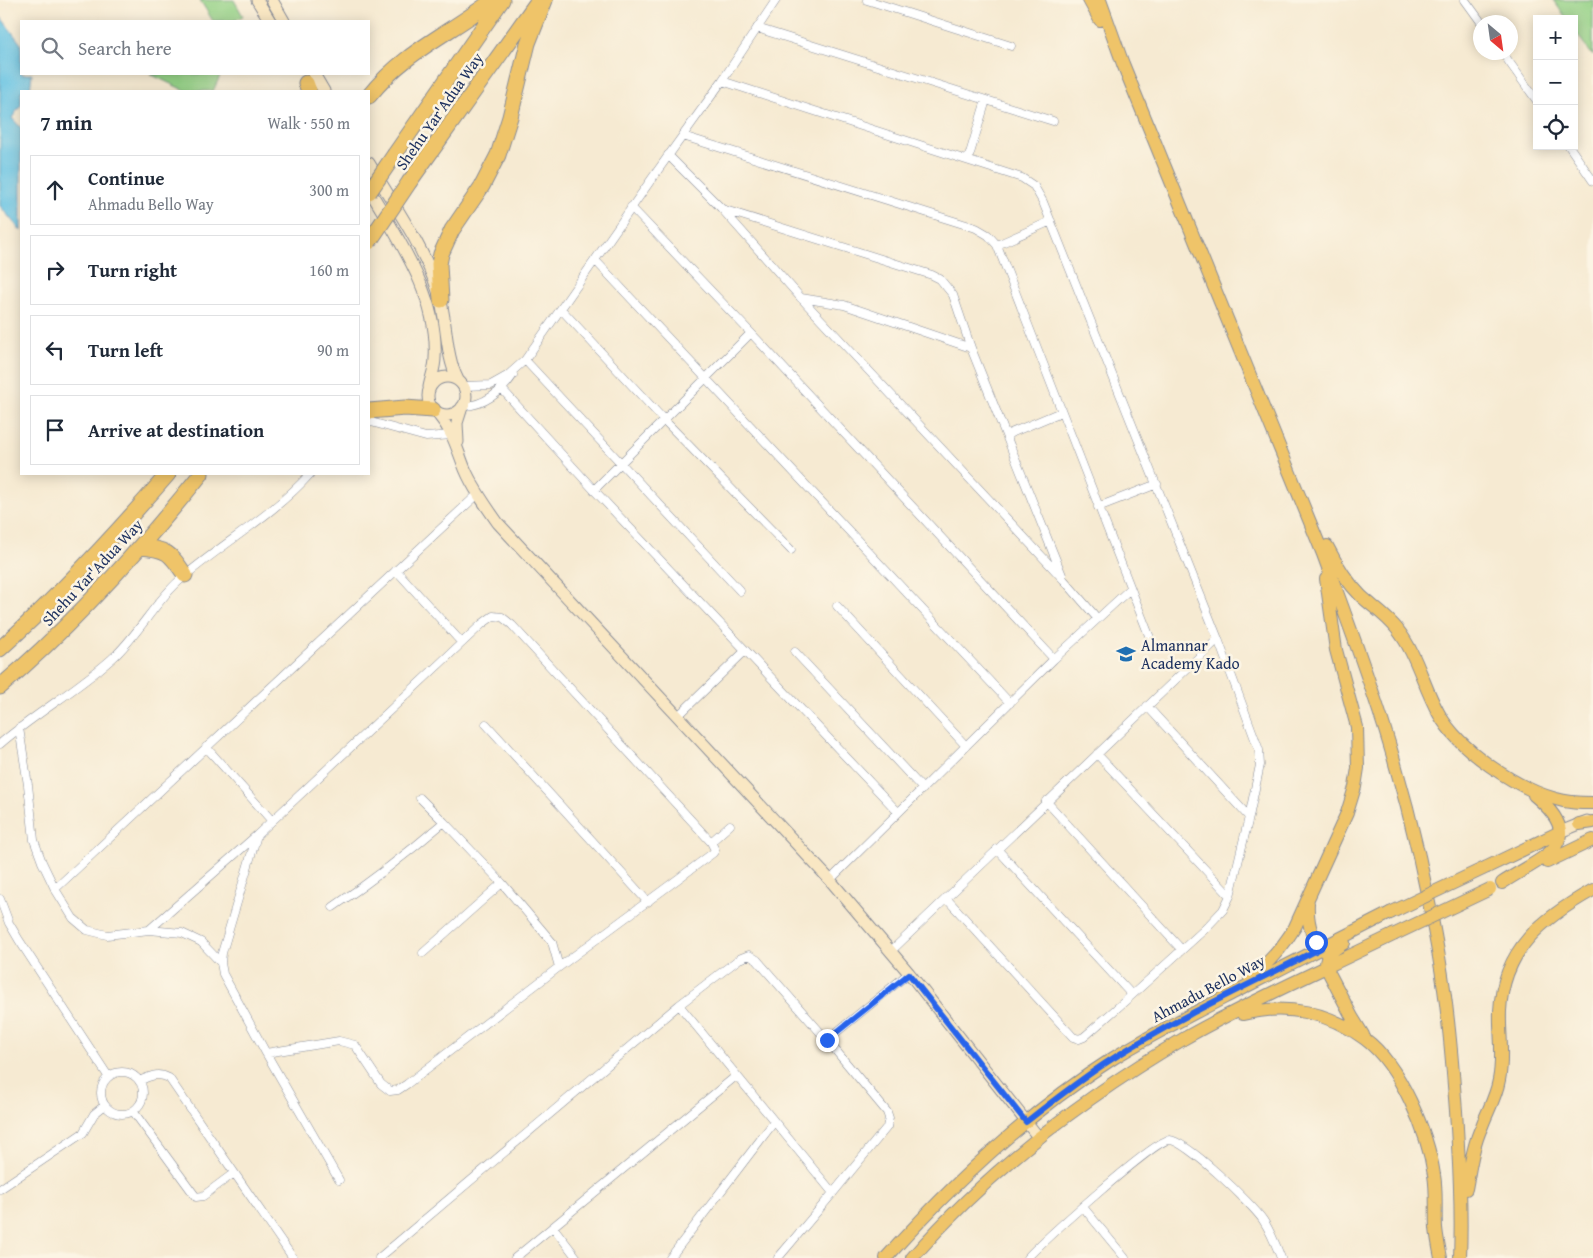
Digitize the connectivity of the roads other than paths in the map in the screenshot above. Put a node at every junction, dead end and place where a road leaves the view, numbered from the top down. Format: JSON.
{"nodes":[{"id":1,"x":257,"y":0,"type":"edge"},
{"id":2,"x":272,"y":0,"type":"edge"},
{"id":3,"x":493,"y":0,"type":"edge"},
{"id":4,"x":502,"y":0,"type":"edge"},
{"id":5,"x":538,"y":0,"type":"edge"},
{"id":6,"x":545,"y":0,"type":"edge"},
{"id":7,"x":776,"y":0,"type":"edge"},
{"id":8,"x":867,"y":0,"type":"edge"},
{"id":9,"x":1089,"y":0,"type":"edge"},
{"id":10,"x":1100,"y":0,"type":"edge"},
{"id":11,"x":1465,"y":0,"type":"edge"},
{"id":12,"x":1476,"y":15,"type":"edge"},
{"id":13,"x":269,"y":20,"type":"edge"},
{"id":14,"x":283,"y":20,"type":"edge"},
{"id":15,"x":757,"y":28,"type":"junction"},
{"id":16,"x":1011,"y":46,"type":"dead end"},
{"id":17,"x":1508,"y":60,"type":"edge"},
{"id":18,"x":1124,"y":64,"type":"junction"},
{"id":19,"x":722,"y":81,"type":"junction"},
{"id":20,"x":308,"y":83,"type":"edge"},
{"id":21,"x":322,"y":90,"type":"edge"},
{"id":22,"x":370,"y":95,"type":"edge"},
{"id":23,"x":1533,"y":95,"type":"edge"},
{"id":24,"x":986,"y":100,"type":"junction"},
{"id":25,"x":1053,"y":120,"type":"dead end"},
{"id":26,"x":683,"y":136,"type":"junction"},
{"id":27,"x":1571,"y":150,"type":"edge"},
{"id":28,"x":668,"y":155,"type":"junction"},
{"id":29,"x":968,"y":160,"type":"junction"},
{"id":30,"x":370,"y":165,"type":"edge"},
{"id":31,"x":1593,"y":181,"type":"edge"},
{"id":32,"x":370,"y":189,"type":"edge"},
{"id":33,"x":370,"y":192,"type":"edge"},
{"id":34,"x":631,"y":207,"type":"junction"},
{"id":35,"x":722,"y":209,"type":"junction"},
{"id":36,"x":1051,"y":221,"type":"junction"},
{"id":37,"x":370,"y":241,"type":"edge"},
{"id":38,"x":997,"y":245,"type":"junction"},
{"id":39,"x":595,"y":260,"type":"junction"},
{"id":40,"x":801,"y":298,"type":"junction"},
{"id":41,"x":441,"y":300,"type":"junction"},
{"id":42,"x":561,"y":309,"type":"junction"},
{"id":43,"x":751,"y":334,"type":"junction"},
{"id":44,"x":971,"y":348,"type":"junction"},
{"id":45,"x":525,"y":360,"type":"junction"},
{"id":46,"x":516,"y":369,"type":"junction"},
{"id":47,"x":706,"y":377,"type":"junction"},
{"id":48,"x":461,"y":383,"type":"junction"},
{"id":49,"x":429,"y":387,"type":"junction"},
{"id":50,"x":502,"y":388,"type":"junction"},
{"id":51,"x":463,"y":407,"type":"junction"},
{"id":52,"x":435,"y":412,"type":"junction"},
{"id":53,"x":1061,"y":412,"type":"junction"},
{"id":54,"x":370,"y":419,"type":"edge"},
{"id":55,"x":664,"y":420,"type":"junction"},
{"id":56,"x":452,"y":434,"type":"junction"},
{"id":57,"x":1006,"y":435,"type":"junction"},
{"id":58,"x":458,"y":446,"type":"junction"},
{"id":59,"x":620,"y":463,"type":"junction"},
{"id":60,"x":167,"y":475,"type":"edge"},
{"id":61,"x":200,"y":475,"type":"edge"},
{"id":62,"x":205,"y":475,"type":"edge"},
{"id":63,"x":309,"y":475,"type":"edge"},
{"id":64,"x":1156,"y":484,"type":"junction"},
{"id":65,"x":594,"y":490,"type":"junction"},
{"id":66,"x":1298,"y":492,"type":"junction"},
{"id":67,"x":478,"y":494,"type":"junction"},
{"id":68,"x":184,"y":496,"type":"junction"},
{"id":69,"x":1098,"y":507,"type":"junction"},
{"id":70,"x":140,"y":547,"type":"junction"},
{"id":71,"x":791,"y":550,"type":"dead end"},
{"id":72,"x":1322,"y":554,"type":"junction"},
{"id":73,"x":396,"y":570,"type":"junction"},
{"id":74,"x":185,"y":575,"type":"junction"},
{"id":75,"x":1064,"y":580,"type":"junction"},
{"id":76,"x":1130,"y":589,"type":"junction"},
{"id":77,"x":740,"y":590,"type":"dead end"},
{"id":78,"x":837,"y":606,"type":"dead end"},
{"id":79,"x":1097,"y":618,"type":"junction"},
{"id":80,"x":1218,"y":639,"type":"junction"},
{"id":81,"x":462,"y":643,"type":"junction"},
{"id":82,"x":1152,"y":643,"type":"dead end"},
{"id":83,"x":0,"y":649,"type":"edge"},
{"id":84,"x":745,"y":651,"type":"junction"},
{"id":85,"x":795,"y":652,"type":"dead end"},
{"id":86,"x":1054,"y":659,"type":"junction"},
{"id":87,"x":0,"y":687,"type":"edge"},
{"id":88,"x":1010,"y":703,"type":"junction"},
{"id":89,"x":1147,"y":706,"type":"junction"},
{"id":90,"x":678,"y":716,"type":"junction"},
{"id":91,"x":486,"y":724,"type":"dead end"},
{"id":92,"x":19,"y":728,"type":"junction"},
{"id":93,"x":0,"y":744,"type":"edge"},
{"id":94,"x":966,"y":746,"type":"junction"},
{"id":95,"x":206,"y":747,"type":"junction"},
{"id":96,"x":1097,"y":754,"type":"junction"},
{"id":97,"x":1524,"y":787,"type":"junction"},
{"id":98,"x":923,"y":789,"type":"junction"},
{"id":99,"x":420,"y":798,"type":"dead end"},
{"id":100,"x":1046,"y":801,"type":"junction"},
{"id":101,"x":1593,"y":803,"type":"edge"},
{"id":102,"x":898,"y":812,"type":"junction"},
{"id":103,"x":1249,"y":817,"type":"junction"},
{"id":104,"x":1593,"y":820,"type":"edge"},
{"id":105,"x":272,"y":821,"type":"junction"},
{"id":106,"x":444,"y":822,"type":"junction"},
{"id":107,"x":1579,"y":824,"type":"joint"},
{"id":108,"x":730,"y":825,"type":"dead end"},
{"id":109,"x":1560,"y":832,"type":"junction"},
{"id":110,"x":257,"y":835,"type":"junction"},
{"id":111,"x":1593,"y":840,"type":"edge"},
{"id":112,"x":711,"y":842,"type":"junction"},
{"id":113,"x":997,"y":849,"type":"junction"},
{"id":114,"x":830,"y":880,"type":"junction"},
{"id":115,"x":502,"y":883,"type":"junction"},
{"id":116,"x":1496,"y":886,"type":"junction"},
{"id":117,"x":55,"y":889,"type":"junction"},
{"id":118,"x":1593,"y":890,"type":"edge"},
{"id":119,"x":1230,"y":896,"type":"junction"},
{"id":120,"x":946,"y":898,"type":"junction"},
{"id":121,"x":1308,"y":898,"type":"junction"},
{"id":122,"x":0,"y":899,"type":"edge"},
{"id":123,"x":648,"y":902,"type":"junction"},
{"id":124,"x":333,"y":907,"type":"dead end"},
{"id":125,"x":149,"y":930,"type":"junction"},
{"id":126,"x":1182,"y":949,"type":"junction"},
{"id":127,"x":890,"y":952,"type":"junction"},
{"id":128,"x":423,"y":953,"type":"dead end"},
{"id":129,"x":1325,"y":957,"type":"junction"},
{"id":130,"x":221,"y":963,"type":"junction"},
{"id":131,"x":559,"y":967,"type":"junction"},
{"id":132,"x":909,"y":974,"type":"junction"},
{"id":133,"x":1132,"y":995,"type":"junction"},
{"id":134,"x":1212,"y":1003,"type":"junction"},
{"id":135,"x":680,"y":1006,"type":"junction"},
{"id":136,"x":1214,"y":1023,"type":"junction"},
{"id":137,"x":1366,"y":1039,"type":"junction"},
{"id":138,"x":827,"y":1040,"type":"junction"},
{"id":139,"x":266,"y":1053,"type":"junction"},
{"id":140,"x":108,"y":1076,"type":"junction"},
{"id":141,"x":736,"y":1076,"type":"junction"},
{"id":142,"x":140,"y":1081,"type":"junction"},
{"id":143,"x":104,"y":1104,"type":"junction"},
{"id":144,"x":133,"y":1111,"type":"junction"},
{"id":145,"x":774,"y":1122,"type":"junction"},
{"id":146,"x":1026,"y":1122,"type":"junction"},
{"id":147,"x":1040,"y":1138,"type":"junction"},
{"id":148,"x":234,"y":1173,"type":"junction"},
{"id":149,"x":339,"y":1180,"type":"dead end"},
{"id":150,"x":0,"y":1189,"type":"edge"},
{"id":151,"x":834,"y":1193,"type":"junction"},
{"id":152,"x":1083,"y":1207,"type":"junction"},
{"id":153,"x":1462,"y":1218,"type":"junction"},
{"id":154,"x":554,"y":1228,"type":"junction"},
{"id":155,"x":293,"y":1258,"type":"edge"},
{"id":156,"x":379,"y":1258,"type":"edge"},
{"id":157,"x":515,"y":1258,"type":"edge"},
{"id":158,"x":578,"y":1258,"type":"edge"},
{"id":159,"x":671,"y":1258,"type":"edge"},
{"id":160,"x":778,"y":1258,"type":"edge"},
{"id":161,"x":886,"y":1258,"type":"edge"},
{"id":162,"x":912,"y":1258,"type":"edge"},
{"id":163,"x":1027,"y":1258,"type":"edge"},
{"id":164,"x":1125,"y":1258,"type":"edge"},
{"id":165,"x":1281,"y":1258,"type":"edge"},
{"id":166,"x":1441,"y":1258,"type":"edge"},
{"id":167,"x":1460,"y":1258,"type":"edge"}],
"edges":[{"from":1,"to":13,"type":"street"},
{"from":2,"to":14,"type":"street"},
{"from":3,"to":22,"type":"highway"},
{"from":4,"to":32,"type":"highway","name":"Shehu Yar'Adua Way","bridge":true},
{"from":5,"to":37,"type":"highway","name":"Shehu Yar'Adua Way","bridge":true},
{"from":6,"to":41,"type":"highway"},
{"from":7,"to":15,"type":"street"},
{"from":8,"to":16,"type":"street"},
{"from":9,"to":18,"type":"main road"},
{"from":10,"to":18,"type":"main road"},
{"from":11,"to":12,"type":"street"},
{"from":15,"to":19,"type":"street"},
{"from":15,"to":24,"type":"street"},
{"from":17,"to":23,"type":"street"},
{"from":18,"to":66,"type":"main road"},
{"from":19,"to":26,"type":"street"},
{"from":19,"to":29,"type":"street"},
{"from":20,"to":21,"type":"street"},
{"from":24,"to":25,"type":"street"},
{"from":24,"to":29,"type":"street"},
{"from":26,"to":28,"type":"street"},
{"from":26,"to":38,"type":"street"},
{"from":27,"to":31,"type":"street"},
{"from":28,"to":34,"type":"street"},
{"from":28,"to":35,"type":"street"},
{"from":29,"to":36,"type":"street"},
{"from":30,"to":41,"type":"street"},
{"from":33,"to":49,"type":"street"},
{"from":34,"to":39,"type":"street"},
{"from":34,"to":43,"type":"street"},
{"from":35,"to":40,"type":"street"},
{"from":35,"to":44,"type":"street"},
{"from":36,"to":38,"type":"street"},
{"from":36,"to":64,"type":"street"},
{"from":38,"to":53,"type":"street"},
{"from":39,"to":42,"type":"street"},
{"from":39,"to":47,"type":"street"},
{"from":40,"to":44,"type":"street"},
{"from":40,"to":75,"type":"street"},
{"from":41,"to":48,"type":"street"},
{"from":42,"to":45,"type":"street"},
{"from":42,"to":55,"type":"street"},
{"from":43,"to":47,"type":"street"},
{"from":43,"to":86,"type":"street"},
{"from":44,"to":57,"type":"street"},
{"from":45,"to":46,"type":"street"},
{"from":45,"to":59,"type":"street"},
{"from":46,"to":48,"type":"street"},
{"from":46,"to":50,"type":"street"},
{"from":47,"to":55,"type":"street"},
{"from":47,"to":88,"type":"street"},
{"from":48,"to":49,"type":"street"},
{"from":48,"to":51,"type":"street"},
{"from":49,"to":52,"type":"street"},
{"from":50,"to":51,"type":"street"},
{"from":50,"to":65,"type":"street"},
{"from":51,"to":52,"type":"street"},
{"from":51,"to":58,"type":"street"},
{"from":52,"to":54,"type":"highway"},
{"from":52,"to":56,"type":"street"},
{"from":53,"to":57,"type":"street"},
{"from":53,"to":69,"type":"street"},
{"from":54,"to":56,"type":"street"},
{"from":55,"to":59,"type":"street"},
{"from":55,"to":71,"type":"street"},
{"from":56,"to":58,"type":"street"},
{"from":57,"to":75,"type":"street"},
{"from":58,"to":67,"type":"street"},
{"from":59,"to":65,"type":"street"},
{"from":59,"to":77,"type":"street"},
{"from":60,"to":83,"type":"highway","name":"Shehu Yar'Adua Way"},
{"from":61,"to":68,"type":"highway","name":"Shehu Yar'Adua Way"},
{"from":62,"to":68,"type":"highway"},
{"from":63,"to":74,"type":"street"},
{"from":64,"to":69,"type":"street"},
{"from":64,"to":80,"type":"street"},
{"from":65,"to":84,"type":"street"},
{"from":66,"to":72,"type":"main road"},
{"from":66,"to":97,"type":"main road"},
{"from":67,"to":73,"type":"street"},
{"from":67,"to":90,"type":"street"},
{"from":68,"to":70,"type":"highway","name":"Shehu Yar'Adua Way"},
{"from":69,"to":76,"type":"street"},
{"from":70,"to":74,"type":"highway"},
{"from":70,"to":87,"type":"highway","name":"Shehu Yar'Adua Way"},
{"from":72,"to":121,"type":"main road"},
{"from":72,"to":153,"type":"main road"},
{"from":73,"to":81,"type":"street"},
{"from":73,"to":95,"type":"street"},
{"from":74,"to":92,"type":"street"},
{"from":75,"to":79,"type":"street"},
{"from":76,"to":79,"type":"street"},
{"from":76,"to":82,"type":"street"},
{"from":78,"to":94,"type":"street"},
{"from":79,"to":86,"type":"street"},
{"from":80,"to":89,"type":"street"},
{"from":80,"to":103,"type":"street"},
{"from":81,"to":105,"type":"street"},
{"from":81,"to":112,"type":"street"},
{"from":84,"to":90,"type":"street"},
{"from":84,"to":102,"type":"street"},
{"from":85,"to":98,"type":"street"},
{"from":86,"to":88,"type":"street"},
{"from":88,"to":94,"type":"street"},
{"from":89,"to":96,"type":"street"},
{"from":89,"to":103,"type":"street"},
{"from":90,"to":114,"type":"street"},
{"from":91,"to":123,"type":"street"},
{"from":92,"to":93,"type":"street"},
{"from":92,"to":117,"type":"street"},
{"from":94,"to":98,"type":"street"},
{"from":95,"to":105,"type":"street"},
{"from":95,"to":117,"type":"street"},
{"from":96,"to":100,"type":"street"},
{"from":96,"to":119,"type":"street"},
{"from":97,"to":101,"type":"main road"},
{"from":97,"to":109,"type":"main road"},
{"from":98,"to":102,"type":"street"},
{"from":99,"to":106,"type":"street"},
{"from":100,"to":113,"type":"street"},
{"from":100,"to":126,"type":"street"},
{"from":102,"to":114,"type":"street"},
{"from":103,"to":119,"type":"street"},
{"from":104,"to":107,"type":"main road"},
{"from":105,"to":110,"type":"street"},
{"from":106,"to":115,"type":"street"},
{"from":106,"to":124,"type":"street"},
{"from":107,"to":109,"type":"street"},
{"from":108,"to":112,"type":"street"},
{"from":109,"to":116,"type":"main road"},
{"from":109,"to":129,"type":"main road","bridge":true},
{"from":110,"to":125,"type":"street"},
{"from":110,"to":130,"type":"street"},
{"from":111,"to":116,"type":"main road","name":"Ahmadu Bello Way"},
{"from":112,"to":123,"type":"street"},
{"from":113,"to":120,"type":"street"},
{"from":113,"to":133,"type":"street"},
{"from":114,"to":127,"type":"street"},
{"from":115,"to":128,"type":"street"},
{"from":115,"to":131,"type":"street"},
{"from":116,"to":129,"type":"main road","name":"Ahmadu Bello Way","bridge":true},
{"from":117,"to":125,"type":"street"},
{"from":118,"to":153,"type":"main road"},
{"from":119,"to":126,"type":"street"},
{"from":120,"to":127,"type":"street"},
{"from":120,"to":133,"type":"street"},
{"from":121,"to":129,"type":"main road"},
{"from":121,"to":134,"type":"main road"},
{"from":122,"to":140,"type":"street"},
{"from":123,"to":131,"type":"street"},
{"from":125,"to":130,"type":"street"},
{"from":126,"to":133,"type":"street"},
{"from":127,"to":132,"type":"street"},
{"from":129,"to":134,"type":"main road","name":"Ahmadu Bello Way"},
{"from":129,"to":136,"type":"main road","name":"Ahmadu Bello Way"},
{"from":129,"to":137,"type":"main road"},
{"from":130,"to":139,"type":"street"},
{"from":131,"to":139,"type":"street"},
{"from":132,"to":138,"type":"street"},
{"from":132,"to":146,"type":"street"},
{"from":134,"to":146,"type":"main road","name":"Ahmadu Bello Way"},
{"from":135,"to":138,"type":"street"},
{"from":135,"to":141,"type":"street"},
{"from":135,"to":156,"type":"street"},
{"from":136,"to":137,"type":"main road"},
{"from":136,"to":147,"type":"main road","name":"Ahmadu Bello Way"},
{"from":137,"to":166,"type":"main road"},
{"from":138,"to":151,"type":"street"},
{"from":139,"to":149,"type":"street"},
{"from":140,"to":142,"type":"street"},
{"from":140,"to":143,"type":"street"},
{"from":141,"to":145,"type":"street"},
{"from":141,"to":154,"type":"street"},
{"from":142,"to":144,"type":"street"},
{"from":142,"to":148,"type":"street"},
{"from":143,"to":144,"type":"street"},
{"from":143,"to":150,"type":"street"},
{"from":144,"to":148,"type":"street"},
{"from":145,"to":151,"type":"street"},
{"from":145,"to":159,"type":"street"},
{"from":146,"to":147,"type":"street"},
{"from":146,"to":161,"type":"main road","name":"Ahmadu Bello Way"},
{"from":147,"to":162,"type":"main road","name":"Ahmadu Bello Way"},
{"from":148,"to":155,"type":"street"},
{"from":151,"to":160,"type":"street"},
{"from":152,"to":163,"type":"street"},
{"from":152,"to":164,"type":"street"},
{"from":152,"to":165,"type":"street"},
{"from":153,"to":167,"type":"main road"},
{"from":154,"to":157,"type":"street"},
{"from":154,"to":158,"type":"street"}]}
